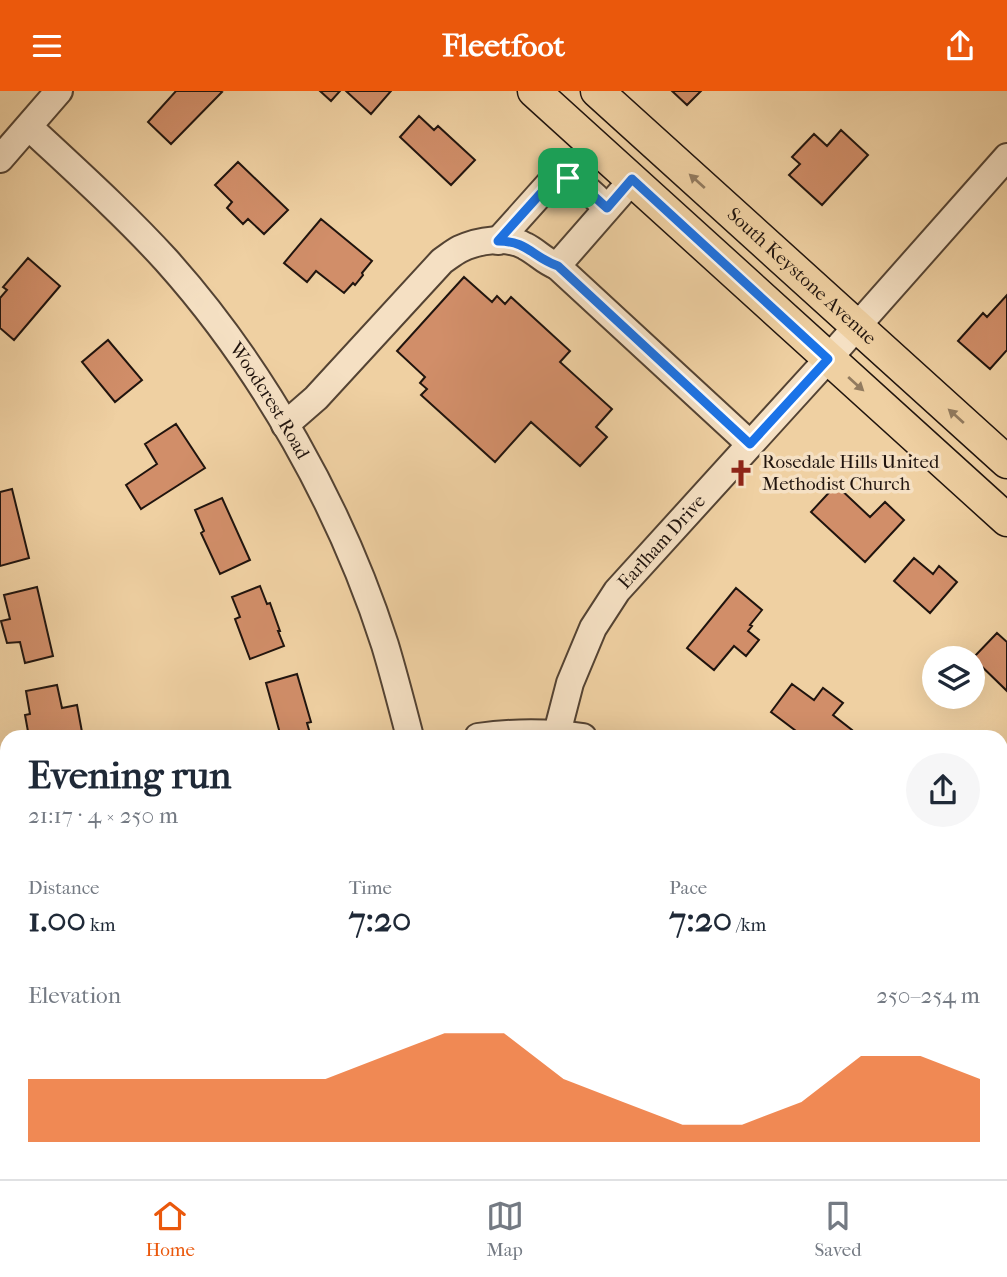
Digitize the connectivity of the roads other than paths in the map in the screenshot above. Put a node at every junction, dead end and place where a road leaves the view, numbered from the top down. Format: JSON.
{"nodes":[{"id":1,"x":59,"y":91,"type":"edge"},
{"id":2,"x":534,"y":91,"type":"edge"},
{"id":3,"x":597,"y":91,"type":"edge"},
{"id":4,"x":29,"y":127,"type":"junction"},
{"id":5,"x":1007,"y":157,"type":"edge"},
{"id":6,"x":0,"y":159,"type":"edge"},
{"id":7,"x":632,"y":179,"type":"junction"},
{"id":8,"x":607,"y":208,"type":"junction"},
{"id":9,"x":498,"y":241,"type":"junction"},
{"id":10,"x":558,"y":266,"type":"junction"},
{"id":11,"x":857,"y":326,"type":"junction"},
{"id":12,"x":828,"y":359,"type":"junction"},
{"id":13,"x":285,"y":425,"type":"junction"},
{"id":14,"x":750,"y":444,"type":"junction"},
{"id":15,"x":1007,"y":462,"type":"edge"},
{"id":16,"x":1007,"y":520,"type":"edge"},
{"id":17,"x":408,"y":730,"type":"edge"},
{"id":18,"x":570,"y":730,"type":"edge"}],
"edges":[{"from":1,"to":4,"type":"street"},
{"from":2,"to":7,"type":"main road"},
{"from":11,"to":3,"type":"main road","name":"South Keystone Avenue","one_way":true},
{"from":4,"to":6,"type":"street"},
{"from":4,"to":13,"type":"street","name":"Woodcrest Road"},
{"from":5,"to":11,"type":"street","name":"Earlham Drive"},
{"from":7,"to":8,"type":"street"},
{"from":7,"to":12,"type":"main road"},
{"from":8,"to":9,"type":"street"},
{"from":8,"to":10,"type":"street"},
{"from":9,"to":10,"type":"street"},
{"from":9,"to":13,"type":"street"},
{"from":10,"to":14,"type":"street"},
{"from":11,"to":12,"type":"street","name":"Earlham Drive"},
{"from":15,"to":11,"type":"main road","name":"South Keystone Avenue","one_way":true},
{"from":12,"to":14,"type":"street","name":"Earlham Drive"},
{"from":12,"to":16,"type":"main road","one_way":true},
{"from":13,"to":17,"type":"street","name":"Woodcrest Road"},
{"from":14,"to":18,"type":"street","name":"Earlham Drive"}]}
